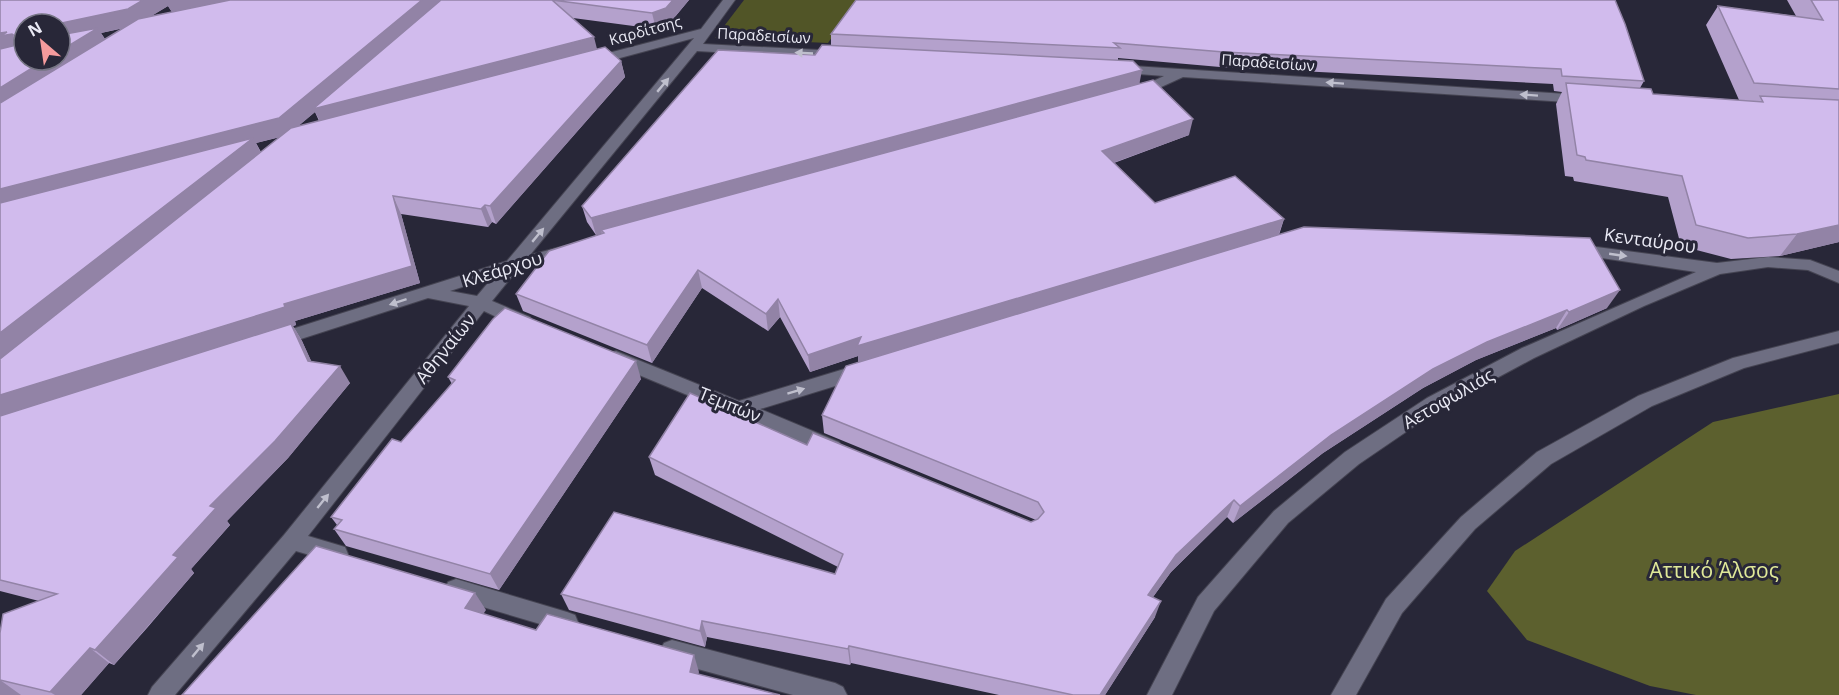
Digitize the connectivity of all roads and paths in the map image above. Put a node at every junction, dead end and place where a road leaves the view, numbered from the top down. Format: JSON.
{"nodes":[{"id":1,"x":729,"y":0,"type":"edge"},
{"id":2,"x":707,"y":31,"type":"junction"},
{"id":3,"x":694,"y":47,"type":"junction"},
{"id":4,"x":858,"y":56,"type":"edge"},
{"id":5,"x":580,"y":65,"type":"edge"},
{"id":6,"x":1109,"y":69,"type":"edge"},
{"id":7,"x":1181,"y":73,"type":"junction"},
{"id":8,"x":1116,"y":100,"type":"edge"},
{"id":9,"x":1600,"y":100,"type":"edge"},
{"id":10,"x":582,"y":246,"type":"edge"},
{"id":11,"x":1552,"y":247,"type":"edge"},
{"id":12,"x":513,"y":265,"type":"junction"},
{"id":13,"x":1717,"y":269,"type":"junction"},
{"id":14,"x":1839,"y":278,"type":"edge"},
{"id":15,"x":428,"y":292,"type":"junction"},
{"id":16,"x":481,"y":303,"type":"junction"},
{"id":17,"x":546,"y":329,"type":"edge"},
{"id":18,"x":1839,"y":337,"type":"edge"},
{"id":19,"x":259,"y":346,"type":"edge"},
{"id":20,"x":600,"y":351,"type":"edge"},
{"id":21,"x":876,"y":366,"type":"edge"},
{"id":22,"x":740,"y":408,"type":"junction"},
{"id":23,"x":846,"y":452,"type":"edge"},
{"id":24,"x":292,"y":541,"type":"junction"},
{"id":25,"x":358,"y":560,"type":"edge"},
{"id":26,"x":437,"y":584,"type":"edge"},
{"id":27,"x":593,"y":630,"type":"edge"},
{"id":28,"x":650,"y":645,"type":"edge"},
{"id":29,"x":160,"y":695,"type":"edge"},
{"id":30,"x":835,"y":695,"type":"edge"},
{"id":31,"x":1159,"y":695,"type":"edge"},
{"id":32,"x":1343,"y":695,"type":"edge"}],
"edges":[{"from":1,"to":2,"type":"street","name":"Αθηναίων"},
{"from":2,"to":3,"type":"street","name":"Αθηναίων"},
{"from":2,"to":5,"type":"street","name":"Καρδίτσης"},
{"from":4,"to":3,"type":"street","name":"Παραδεισίων","one_way":true},
{"from":12,"to":3,"type":"street","name":"Αθηναίων","one_way":true},
{"from":6,"to":7,"type":"street","name":"Παραδεισίων"},
{"from":7,"to":8,"type":"street"},
{"from":9,"to":7,"type":"street","name":"Παραδεισίων","one_way":true},
{"from":10,"to":12,"type":"street","name":"Κλεάρχου"},
{"from":11,"to":13,"type":"street","name":"Κενταύρου","one_way":true},
{"from":12,"to":15,"type":"street","name":"Κλεάρχου"},
{"from":12,"to":16,"type":"street","name":"Αθηναίων"},
{"from":13,"to":14,"type":"street","name":"Αετοφωλιάς"},
{"from":13,"to":31,"type":"street","name":"Αετοφωλιάς"},
{"from":15,"to":16,"type":"street"},
{"from":15,"to":19,"type":"street","name":"Κλεάρχου","one_way":true},
{"from":16,"to":17,"type":"street"},
{"from":24,"to":16,"type":"street","name":"Αθηναίων","one_way":true},
{"from":18,"to":32,"type":"street"},
{"from":20,"to":22,"type":"street","name":"Τεμπών"},
{"from":22,"to":21,"type":"street","one_way":true},
{"from":22,"to":23,"type":"street","name":"Τεμπών"},
{"from":24,"to":25,"type":"street"},
{"from":29,"to":24,"type":"street","name":"Αθηναίων","one_way":true},
{"from":26,"to":27,"type":"street"},
{"from":28,"to":30,"type":"street"}]}
